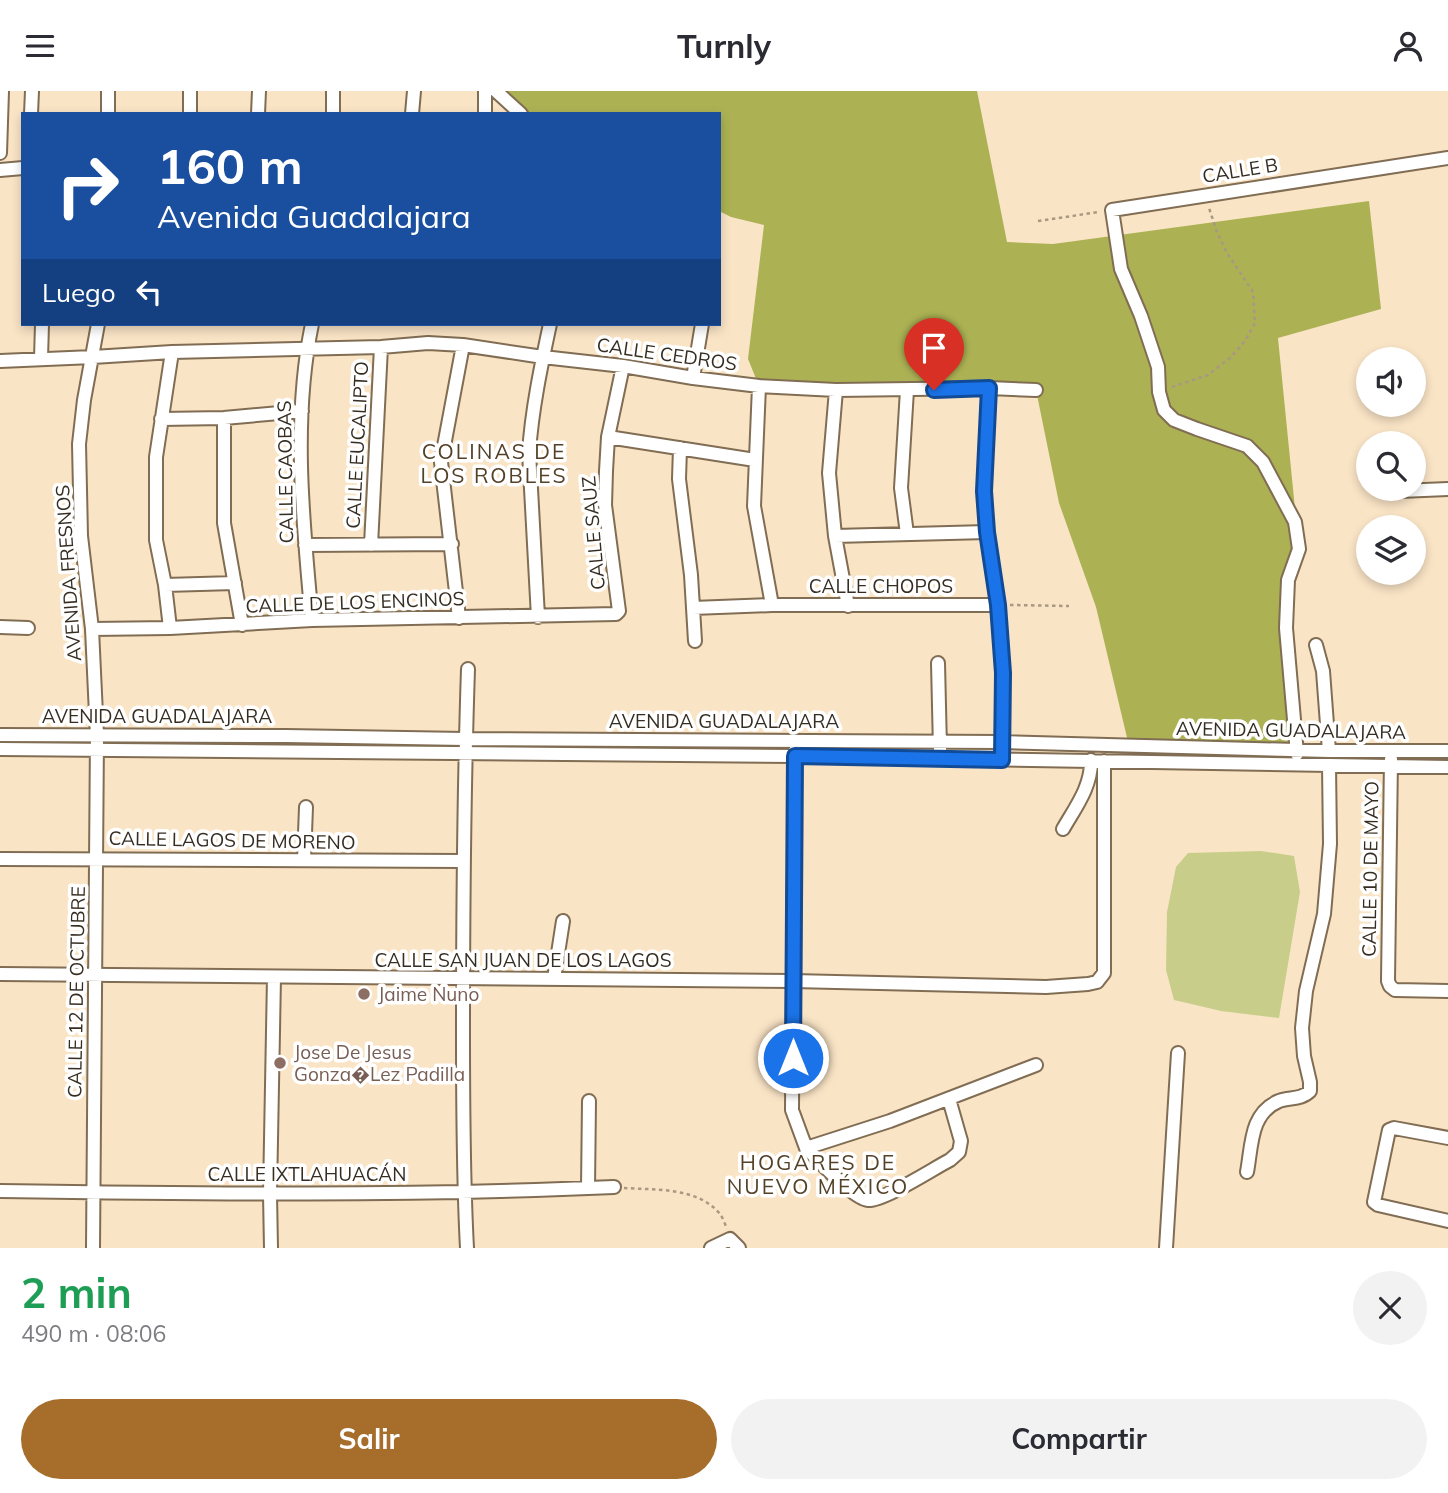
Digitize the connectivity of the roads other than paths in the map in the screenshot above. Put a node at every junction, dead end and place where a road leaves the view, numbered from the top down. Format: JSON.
{"nodes":[{"id":1,"x":2,"y":91,"type":"edge"},
{"id":2,"x":32,"y":91,"type":"edge"},
{"id":3,"x":108,"y":91,"type":"edge"},
{"id":4,"x":190,"y":91,"type":"edge"},
{"id":5,"x":259,"y":91,"type":"edge"},
{"id":6,"x":333,"y":91,"type":"edge"},
{"id":7,"x":414,"y":91,"type":"edge"},
{"id":8,"x":485,"y":91,"type":"edge"},
{"id":9,"x":496,"y":91,"type":"edge"},
{"id":10,"x":31,"y":112,"type":"edge"},
{"id":11,"x":108,"y":112,"type":"edge"},
{"id":12,"x":190,"y":112,"type":"edge"},
{"id":13,"x":258,"y":112,"type":"edge"},
{"id":14,"x":333,"y":112,"type":"edge"},
{"id":15,"x":412,"y":112,"type":"edge"},
{"id":16,"x":485,"y":112,"type":"edge"},
{"id":17,"x":519,"y":112,"type":"edge"},
{"id":18,"x":0,"y":153,"type":"edge"},
{"id":19,"x":1448,"y":158,"type":"edge"},
{"id":20,"x":21,"y":168,"type":"edge"},
{"id":21,"x":0,"y":170,"type":"edge"},
{"id":22,"x":42,"y":326,"type":"edge"},
{"id":23,"x":98,"y":326,"type":"edge"},
{"id":24,"x":312,"y":326,"type":"edge"},
{"id":25,"x":550,"y":326,"type":"edge"},
{"id":26,"x":702,"y":326,"type":"edge"},
{"id":27,"x":463,"y":345,"type":"junction"},
{"id":28,"x":307,"y":347,"type":"junction"},
{"id":29,"x":381,"y":347,"type":"junction"},
{"id":30,"x":172,"y":352,"type":"junction"},
{"id":31,"x":93,"y":357,"type":"junction"},
{"id":32,"x":543,"y":357,"type":"junction"},
{"id":33,"x":41,"y":358,"type":"junction"},
{"id":34,"x":0,"y":361,"type":"edge"},
{"id":35,"x":623,"y":366,"type":"junction"},
{"id":36,"x":693,"y":378,"type":"junction"},
{"id":37,"x":759,"y":386,"type":"junction"},
{"id":38,"x":989,"y":388,"type":"junction"},
{"id":39,"x":836,"y":390,"type":"junction"},
{"id":40,"x":907,"y":390,"type":"junction"},
{"id":41,"x":1036,"y":390,"type":"dead end"},
{"id":42,"x":302,"y":411,"type":"junction"},
{"id":43,"x":224,"y":418,"type":"junction"},
{"id":44,"x":161,"y":419,"type":"junction"},
{"id":45,"x":608,"y":437,"type":"junction"},
{"id":46,"x":680,"y":448,"type":"junction"},
{"id":47,"x":755,"y":460,"type":"junction"},
{"id":48,"x":1448,"y":489,"type":"edge"},
{"id":49,"x":1426,"y":490,"type":"edge"},
{"id":50,"x":987,"y":532,"type":"junction"},
{"id":51,"x":908,"y":534,"type":"junction"},
{"id":52,"x":835,"y":536,"type":"junction"},
{"id":53,"x":452,"y":544,"type":"junction"},
{"id":54,"x":305,"y":545,"type":"junction"},
{"id":55,"x":371,"y":545,"type":"junction"},
{"id":56,"x":234,"y":583,"type":"junction"},
{"id":57,"x":165,"y":585,"type":"junction"},
{"id":58,"x":772,"y":605,"type":"junction"},
{"id":59,"x":998,"y":605,"type":"junction"},
{"id":60,"x":848,"y":606,"type":"junction"},
{"id":61,"x":693,"y":608,"type":"junction"},
{"id":62,"x":618,"y":613,"type":"joint"},
{"id":63,"x":538,"y":617,"type":"junction"},
{"id":64,"x":459,"y":618,"type":"junction"},
{"id":65,"x":312,"y":620,"type":"junction"},
{"id":66,"x":242,"y":625,"type":"junction"},
{"id":67,"x":0,"y":627,"type":"edge"},
{"id":68,"x":28,"y":628,"type":"dead end"},
{"id":69,"x":170,"y":628,"type":"junction"},
{"id":70,"x":92,"y":629,"type":"junction"},
{"id":71,"x":695,"y":641,"type":"dead end"},
{"id":72,"x":1316,"y":645,"type":"dead end"},
{"id":73,"x":938,"y":663,"type":"dead end"},
{"id":74,"x":468,"y":669,"type":"dead end"},
{"id":75,"x":0,"y":735,"type":"edge"},
{"id":76,"x":97,"y":736,"type":"junction"},
{"id":77,"x":465,"y":739,"type":"junction"},
{"id":78,"x":585,"y":740,"type":"junction"},
{"id":79,"x":690,"y":740,"type":"junction"},
{"id":80,"x":795,"y":740,"type":"junction"},
{"id":81,"x":902,"y":741,"type":"junction"},
{"id":82,"x":941,"y":741,"type":"junction"},
{"id":83,"x":1002,"y":742,"type":"junction"},
{"id":84,"x":0,"y":749,"type":"edge"},
{"id":85,"x":1297,"y":749,"type":"junction"},
{"id":86,"x":97,"y":750,"type":"junction"},
{"id":87,"x":1329,"y":751,"type":"junction"},
{"id":88,"x":1448,"y":751,"type":"edge"},
{"id":89,"x":1391,"y":752,"type":"junction"},
{"id":90,"x":465,"y":753,"type":"junction"},
{"id":91,"x":584,"y":755,"type":"junction"},
{"id":92,"x":690,"y":755,"type":"junction"},
{"id":93,"x":795,"y":756,"type":"junction"},
{"id":94,"x":901,"y":758,"type":"junction"},
{"id":95,"x":940,"y":760,"type":"junction"},
{"id":96,"x":1002,"y":760,"type":"junction"},
{"id":97,"x":1098,"y":760,"type":"junction"},
{"id":98,"x":1297,"y":764,"type":"junction"},
{"id":99,"x":1328,"y":765,"type":"junction"},
{"id":100,"x":1391,"y":766,"type":"junction"},
{"id":101,"x":1448,"y":767,"type":"edge"},
{"id":102,"x":306,"y":807,"type":"dead end"},
{"id":103,"x":1063,"y":829,"type":"dead end"},
{"id":104,"x":97,"y":858,"type":"junction"},
{"id":105,"x":0,"y":859,"type":"edge"},
{"id":106,"x":304,"y":860,"type":"junction"},
{"id":107,"x":463,"y":862,"type":"junction"},
{"id":108,"x":563,"y":921,"type":"dead end"},
{"id":109,"x":0,"y":974,"type":"edge"},
{"id":110,"x":95,"y":974,"type":"junction"},
{"id":111,"x":274,"y":977,"type":"junction"},
{"id":112,"x":463,"y":978,"type":"junction"},
{"id":113,"x":554,"y":979,"type":"junction"},
{"id":114,"x":793,"y":981,"type":"junction"},
{"id":115,"x":1448,"y":991,"type":"edge"},
{"id":116,"x":1178,"y":1053,"type":"dead end"},
{"id":117,"x":1037,"y":1065,"type":"dead end"},
{"id":118,"x":948,"y":1099,"type":"junction"},
{"id":119,"x":589,"y":1101,"type":"dead end"},
{"id":120,"x":1448,"y":1139,"type":"edge"},
{"id":121,"x":806,"y":1148,"type":"junction"},
{"id":122,"x":1247,"y":1172,"type":"dead end"},
{"id":123,"x":614,"y":1187,"type":"road end"},
{"id":124,"x":588,"y":1188,"type":"junction"},
{"id":125,"x":0,"y":1191,"type":"edge"},
{"id":126,"x":93,"y":1192,"type":"junction"},
{"id":127,"x":464,"y":1193,"type":"junction"},
{"id":128,"x":270,"y":1194,"type":"junction"},
{"id":129,"x":1448,"y":1221,"type":"edge"},
{"id":130,"x":735,"y":1243,"type":"edge"},
{"id":131,"x":93,"y":1248,"type":"edge"},
{"id":132,"x":271,"y":1248,"type":"edge"},
{"id":133,"x":467,"y":1248,"type":"edge"},
{"id":134,"x":711,"y":1248,"type":"edge"},
{"id":135,"x":1166,"y":1248,"type":"edge"}],
"edges":[{"from":1,"to":18,"type":"street"},
{"from":2,"to":10,"type":"street"},
{"from":3,"to":11,"type":"street"},
{"from":4,"to":12,"type":"street"},
{"from":5,"to":13,"type":"street"},
{"from":6,"to":14,"type":"street"},
{"from":7,"to":15,"type":"street"},
{"from":8,"to":16,"type":"street"},
{"from":9,"to":17,"type":"street"},
{"from":19,"to":85,"type":"street","name":"CALLE B"},
{"from":20,"to":21,"type":"street"},
{"from":22,"to":33,"type":"street"},
{"from":23,"to":31,"type":"street","name":"AVENIDA FRESNOS"},
{"from":24,"to":28,"type":"street","name":"CALLE CAOBAS"},
{"from":25,"to":32,"type":"street"},
{"from":26,"to":36,"type":"street"},
{"from":27,"to":29,"type":"street","name":"CALLE CEDROS"},
{"from":27,"to":32,"type":"street","name":"CALLE CEDROS"},
{"from":27,"to":53,"type":"street"},
{"from":28,"to":29,"type":"street","name":"CALLE CEDROS"},
{"from":28,"to":30,"type":"street","name":"CALLE CEDROS"},
{"from":28,"to":42,"type":"street","name":"CALLE CAOBAS"},
{"from":29,"to":55,"type":"street","name":"CALLE EUCALIPTO"},
{"from":30,"to":31,"type":"street","name":"CALLE CEDROS"},
{"from":30,"to":44,"type":"street"},
{"from":31,"to":33,"type":"street","name":"CALLE CEDROS"},
{"from":31,"to":70,"type":"street","name":"AVENIDA FRESNOS"},
{"from":32,"to":35,"type":"street","name":"CALLE CEDROS"},
{"from":32,"to":63,"type":"street"},
{"from":33,"to":34,"type":"street","name":"CALLE CEDROS"},
{"from":35,"to":36,"type":"street","name":"CALLE CEDROS"},
{"from":35,"to":45,"type":"street","name":"CALLE SAUZ"},
{"from":36,"to":37,"type":"street","name":"CALLE CEDROS"},
{"from":37,"to":39,"type":"street","name":"CALLE CEDROS"},
{"from":37,"to":47,"type":"street"},
{"from":38,"to":40,"type":"street","name":"CALLE CEDROS"},
{"from":38,"to":41,"type":"street","name":"CALLE CEDROS"},
{"from":38,"to":50,"type":"street"},
{"from":39,"to":40,"type":"street","name":"CALLE CEDROS"},
{"from":39,"to":52,"type":"street"},
{"from":40,"to":51,"type":"street"},
{"from":42,"to":43,"type":"street"},
{"from":42,"to":54,"type":"street","name":"CALLE CAOBAS"},
{"from":43,"to":44,"type":"street"},
{"from":43,"to":56,"type":"street"},
{"from":44,"to":57,"type":"street"},
{"from":45,"to":46,"type":"street"},
{"from":45,"to":62,"type":"street","name":"CALLE SAUZ"},
{"from":46,"to":47,"type":"street"},
{"from":46,"to":61,"type":"street"},
{"from":47,"to":58,"type":"street"},
{"from":48,"to":49,"type":"street"},
{"from":50,"to":51,"type":"street"},
{"from":50,"to":59,"type":"street"},
{"from":51,"to":52,"type":"street"},
{"from":52,"to":60,"type":"street"},
{"from":53,"to":55,"type":"street"},
{"from":53,"to":64,"type":"street"},
{"from":54,"to":55,"type":"street"},
{"from":54,"to":65,"type":"street","name":"CALLE CAOBAS"},
{"from":56,"to":57,"type":"street"},
{"from":56,"to":66,"type":"street"},
{"from":57,"to":69,"type":"street"},
{"from":58,"to":60,"type":"street","name":"CALLE CHOPOS"},
{"from":58,"to":61,"type":"street","name":"CALLE CHOPOS"},
{"from":59,"to":60,"type":"street","name":"CALLE CHOPOS"},
{"from":59,"to":83,"type":"street"},
{"from":61,"to":71,"type":"street"},
{"from":62,"to":63,"type":"street","name":"CALLE DE LOS ENCINOS"},
{"from":63,"to":64,"type":"street","name":"CALLE DE LOS ENCINOS"},
{"from":64,"to":65,"type":"street","name":"CALLE DE LOS ENCINOS"},
{"from":65,"to":66,"type":"street","name":"CALLE DE LOS ENCINOS"},
{"from":66,"to":69,"type":"street","name":"CALLE DE LOS ENCINOS"},
{"from":67,"to":68,"type":"street"},
{"from":69,"to":70,"type":"street","name":"CALLE DE LOS ENCINOS"},
{"from":70,"to":76,"type":"street","name":"AVENIDA FRESNOS"},
{"from":72,"to":87,"type":"street"},
{"from":73,"to":82,"type":"street"},
{"from":74,"to":77,"type":"street"},
{"from":75,"to":76,"type":"street","name":"AVENIDA GUADALAJARA"},
{"from":76,"to":77,"type":"street","name":"AVENIDA GUADALAJARA"},
{"from":76,"to":86,"type":"street","name":"CALLE 12 DE OCTUBRE"},
{"from":77,"to":78,"type":"street","name":"AVENIDA GUADALAJARA"},
{"from":77,"to":90,"type":"street"},
{"from":78,"to":79,"type":"street","name":"AVENIDA GUADALAJARA"},
{"from":78,"to":91,"type":"street"},
{"from":79,"to":80,"type":"street","name":"AVENIDA GUADALAJARA"},
{"from":79,"to":92,"type":"street"},
{"from":80,"to":81,"type":"street","name":"AVENIDA GUADALAJARA"},
{"from":80,"to":93,"type":"street"},
{"from":81,"to":82,"type":"street","name":"AVENIDA GUADALAJARA"},
{"from":81,"to":94,"type":"street"},
{"from":82,"to":83,"type":"street","name":"AVENIDA GUADALAJARA"},
{"from":82,"to":95,"type":"street"},
{"from":83,"to":85,"type":"street","name":"AVENIDA GUADALAJARA"},
{"from":83,"to":96,"type":"street"},
{"from":84,"to":86,"type":"street","name":"AVENIDA GUADALAJARA"},
{"from":85,"to":87,"type":"street","name":"AVENIDA GUADALAJARA"},
{"from":85,"to":98,"type":"street"},
{"from":86,"to":90,"type":"street","name":"AVENIDA GUADALAJARA"},
{"from":86,"to":104,"type":"street","name":"CALLE 12 DE OCTUBRE"},
{"from":87,"to":89,"type":"street","name":"AVENIDA GUADALAJARA"},
{"from":88,"to":89,"type":"street","name":"AVENIDA GUADALAJARA"},
{"from":89,"to":100,"type":"street","name":"CALLE 10 DE MAYO"},
{"from":90,"to":91,"type":"street","name":"AVENIDA GUADALAJARA"},
{"from":90,"to":107,"type":"street"},
{"from":91,"to":92,"type":"street","name":"AVENIDA GUADALAJARA"},
{"from":92,"to":93,"type":"street","name":"AVENIDA GUADALAJARA"},
{"from":93,"to":94,"type":"street","name":"AVENIDA GUADALAJARA"},
{"from":93,"to":114,"type":"street"},
{"from":94,"to":95,"type":"street","name":"AVENIDA GUADALAJARA"},
{"from":95,"to":96,"type":"street","name":"AVENIDA GUADALAJARA"},
{"from":96,"to":97,"type":"street","name":"AVENIDA GUADALAJARA"},
{"from":97,"to":98,"type":"street","name":"AVENIDA GUADALAJARA"},
{"from":97,"to":103,"type":"street"},
{"from":97,"to":114,"type":"street","name":"CALLE SAN JUAN DE LOS LAGOS"},
{"from":98,"to":99,"type":"street","name":"AVENIDA GUADALAJARA"},
{"from":99,"to":100,"type":"street","name":"AVENIDA GUADALAJARA"},
{"from":99,"to":122,"type":"street"},
{"from":100,"to":101,"type":"street","name":"AVENIDA GUADALAJARA"},
{"from":100,"to":115,"type":"street","name":"CALLE 10 DE MAYO"},
{"from":102,"to":106,"type":"street"},
{"from":104,"to":105,"type":"street","name":"CALLE LAGOS DE MORENO"},
{"from":104,"to":106,"type":"street","name":"CALLE LAGOS DE MORENO"},
{"from":104,"to":110,"type":"street","name":"CALLE 12 DE OCTUBRE"},
{"from":106,"to":107,"type":"street","name":"CALLE LAGOS DE MORENO"},
{"from":107,"to":112,"type":"street"},
{"from":108,"to":113,"type":"street"},
{"from":109,"to":110,"type":"street","name":"CALLE SAN JUAN DE LOS LAGOS"},
{"from":110,"to":111,"type":"street","name":"CALLE SAN JUAN DE LOS LAGOS"},
{"from":110,"to":126,"type":"street","name":"CALLE 12 DE OCTUBRE"},
{"from":111,"to":112,"type":"street","name":"CALLE SAN JUAN DE LOS LAGOS"},
{"from":111,"to":128,"type":"street"},
{"from":112,"to":113,"type":"street","name":"CALLE SAN JUAN DE LOS LAGOS"},
{"from":112,"to":127,"type":"street"},
{"from":113,"to":114,"type":"street","name":"CALLE SAN JUAN DE LOS LAGOS"},
{"from":114,"to":121,"type":"street"},
{"from":116,"to":135,"type":"street"},
{"from":117,"to":118,"type":"street"},
{"from":118,"to":121,"type":"street"},
{"from":118,"to":121,"type":"street"},
{"from":119,"to":124,"type":"street"},
{"from":120,"to":129,"type":"street"},
{"from":123,"to":124,"type":"street","name":"CALLE IXTLAHUACÁN"},
{"from":124,"to":127,"type":"street","name":"CALLE IXTLAHUACÁN"},
{"from":125,"to":126,"type":"street","name":"CALLE IXTLAHUACÁN"},
{"from":126,"to":128,"type":"street","name":"CALLE IXTLAHUACÁN"},
{"from":126,"to":131,"type":"street","name":"CALLE 12 DE OCTUBRE"},
{"from":127,"to":128,"type":"street","name":"CALLE IXTLAHUACÁN"},
{"from":127,"to":133,"type":"street"},
{"from":128,"to":132,"type":"street"},
{"from":130,"to":134,"type":"street"}]}
